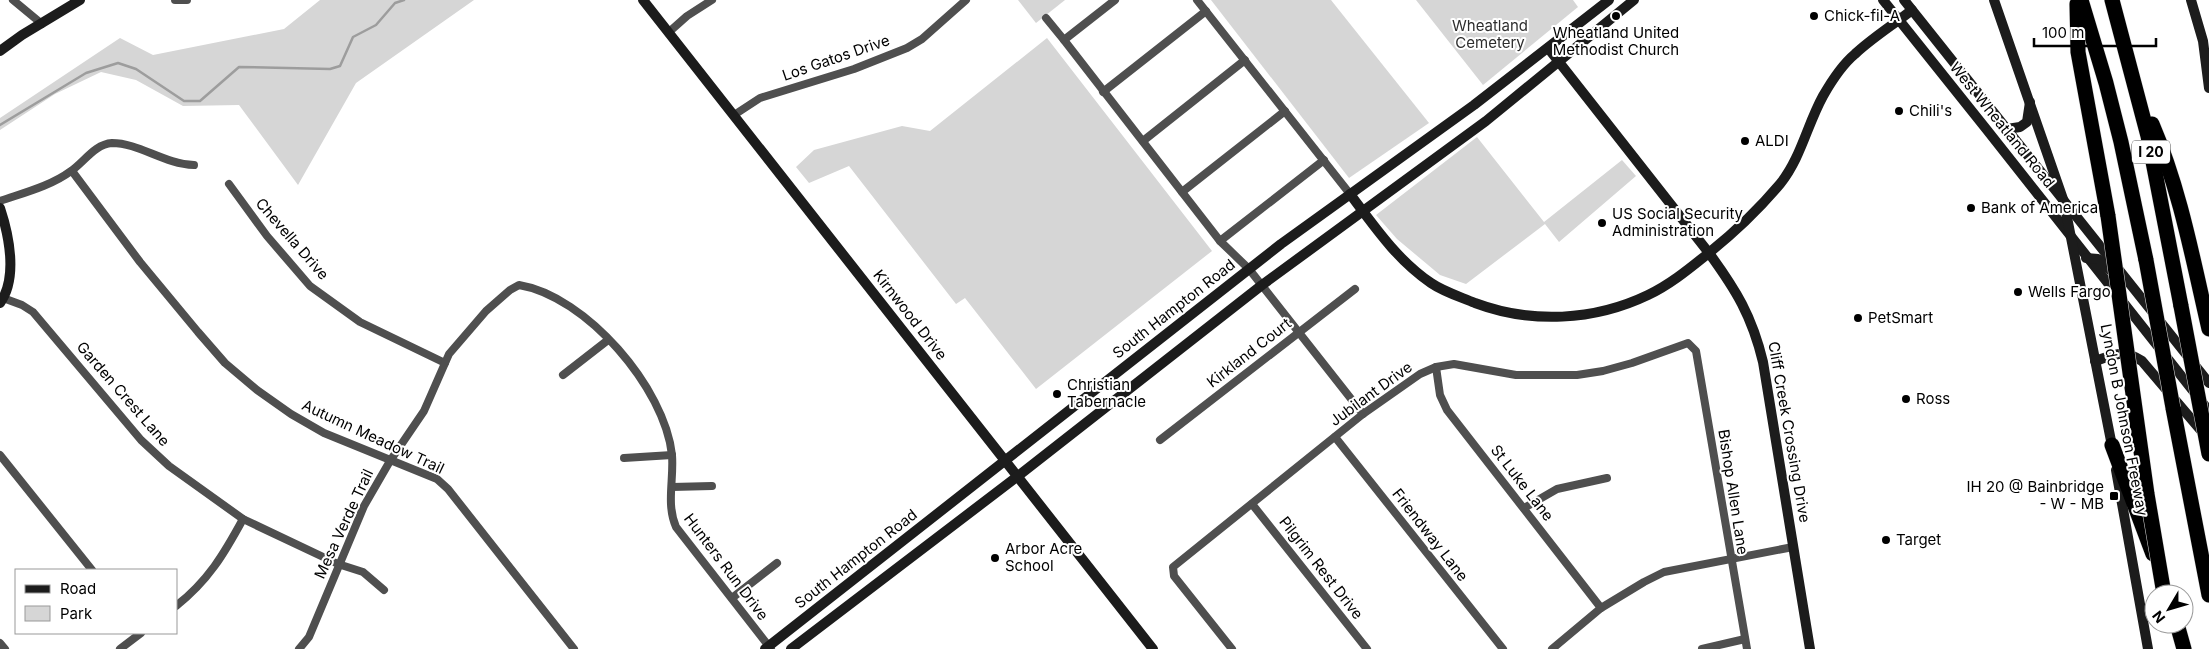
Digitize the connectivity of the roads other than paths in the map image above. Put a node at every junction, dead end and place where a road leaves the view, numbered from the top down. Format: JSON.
{"nodes":[{"id":1,"x":13,"y":0,"type":"edge"},
{"id":2,"x":80,"y":0,"type":"edge"},
{"id":3,"x":175,"y":0,"type":"edge"},
{"id":4,"x":187,"y":0,"type":"edge"},
{"id":5,"x":643,"y":0,"type":"edge"},
{"id":6,"x":712,"y":0,"type":"edge"},
{"id":7,"x":966,"y":0,"type":"edge"},
{"id":8,"x":1115,"y":0,"type":"edge"},
{"id":9,"x":1197,"y":0,"type":"edge"},
{"id":10,"x":1609,"y":0,"type":"edge"},
{"id":11,"x":1634,"y":0,"type":"edge"},
{"id":12,"x":1883,"y":0,"type":"edge"},
{"id":13,"x":1904,"y":0,"type":"edge"},
{"id":14,"x":1994,"y":0,"type":"edge"},
{"id":15,"x":2076,"y":0,"type":"edge"},
{"id":16,"x":2081,"y":0,"type":"edge"},
{"id":17,"x":2112,"y":0,"type":"edge"},
{"id":18,"x":2191,"y":0,"type":"edge"},
{"id":19,"x":1912,"y":10,"type":"junction"},
{"id":20,"x":1206,"y":11,"type":"junction"},
{"id":21,"x":1046,"y":18,"type":"dead end"},
{"id":22,"x":1899,"y":20,"type":"junction"},
{"id":23,"x":42,"y":24,"type":"junction"},
{"id":24,"x":668,"y":32,"type":"junction"},
{"id":25,"x":1064,"y":40,"type":"junction"},
{"id":26,"x":2206,"y":40,"type":"edge"},
{"id":27,"x":1548,"y":48,"type":"junction"},
{"id":28,"x":0,"y":51,"type":"edge"},
{"id":29,"x":1245,"y":60,"type":"junction"},
{"id":30,"x":1559,"y":61,"type":"junction"},
{"id":31,"x":2208,"y":68,"type":"edge"},
{"id":32,"x":2209,"y":88,"type":"edge"},
{"id":33,"x":2137,"y":90,"type":"junction"},
{"id":34,"x":1104,"y":92,"type":"junction"},
{"id":35,"x":2030,"y":101,"type":"junction"},
{"id":36,"x":1474,"y":105,"type":"junction"},
{"id":37,"x":1285,"y":111,"type":"junction"},
{"id":38,"x":734,"y":115,"type":"junction"},
{"id":39,"x":1486,"y":121,"type":"junction"},
{"id":40,"x":2007,"y":129,"type":"junction"},
{"id":41,"x":1143,"y":141,"type":"junction"},
{"id":42,"x":1324,"y":160,"type":"junction"},
{"id":43,"x":194,"y":165,"type":"dead end"},
{"id":44,"x":72,"y":171,"type":"junction"},
{"id":45,"x":229,"y":184,"type":"dead end"},
{"id":46,"x":1182,"y":192,"type":"junction"},
{"id":47,"x":1350,"y":194,"type":"junction"},
{"id":48,"x":0,"y":201,"type":"edge"},
{"id":49,"x":2064,"y":202,"type":"junction"},
{"id":50,"x":0,"y":208,"type":"edge"},
{"id":51,"x":1362,"y":210,"type":"junction"},
{"id":52,"x":2071,"y":236,"type":"junction"},
{"id":53,"x":1220,"y":241,"type":"junction"},
{"id":54,"x":1709,"y":253,"type":"junction"},
{"id":55,"x":2088,"y":257,"type":"junction"},
{"id":56,"x":2075,"y":262,"type":"junction"},
{"id":57,"x":1249,"y":269,"type":"junction"},
{"id":58,"x":1262,"y":285,"type":"junction"},
{"id":59,"x":2131,"y":286,"type":"junction"},
{"id":60,"x":1355,"y":289,"type":"dead end"},
{"id":61,"x":505,"y":294,"type":"joint"},
{"id":62,"x":2,"y":300,"type":"edge"},
{"id":63,"x":2209,"y":329,"type":"edge"},
{"id":64,"x":1299,"y":331,"type":"junction"},
{"id":65,"x":608,"y":340,"type":"junction"},
{"id":66,"x":1688,"y":343,"type":"joint"},
{"id":67,"x":2095,"y":362,"type":"junction"},
{"id":68,"x":444,"y":363,"type":"junction"},
{"id":69,"x":1436,"y":367,"type":"junction"},
{"id":70,"x":563,"y":375,"type":"dead end"},
{"id":71,"x":2209,"y":383,"type":"edge"},
{"id":72,"x":2209,"y":411,"type":"edge"},
{"id":73,"x":1363,"y":414,"type":"junction"},
{"id":74,"x":1335,"y":437,"type":"junction"},
{"id":75,"x":1160,"y":440,"type":"dead end"},
{"id":76,"x":2209,"y":441,"type":"edge"},
{"id":77,"x":2112,"y":445,"type":"junction"},
{"id":78,"x":2209,"y":454,"type":"edge"},
{"id":79,"x":0,"y":455,"type":"edge"},
{"id":80,"x":672,"y":455,"type":"junction"},
{"id":81,"x":624,"y":458,"type":"dead end"},
{"id":82,"x":1006,"y":460,"type":"junction"},
{"id":83,"x":390,"y":461,"type":"junction"},
{"id":84,"x":1018,"y":476,"type":"junction"},
{"id":85,"x":1607,"y":478,"type":"dead end"},
{"id":86,"x":712,"y":486,"type":"dead end"},
{"id":87,"x":672,"y":487,"type":"junction"},
{"id":88,"x":1252,"y":504,"type":"junction"},
{"id":89,"x":1524,"y":508,"type":"junction"},
{"id":90,"x":242,"y":520,"type":"junction"},
{"id":91,"x":1793,"y":548,"type":"junction"},
{"id":92,"x":1730,"y":558,"type":"junction"},
{"id":93,"x":777,"y":563,"type":"dead end"},
{"id":94,"x":338,"y":564,"type":"junction"},
{"id":95,"x":91,"y":569,"type":"edge"},
{"id":96,"x":2162,"y":584,"type":"edge"},
{"id":97,"x":2164,"y":584,"type":"edge"},
{"id":98,"x":384,"y":590,"type":"dead end"},
{"id":99,"x":2209,"y":596,"type":"edge"},
{"id":100,"x":732,"y":598,"type":"junction"},
{"id":101,"x":178,"y":604,"type":"edge"},
{"id":102,"x":1601,"y":608,"type":"junction"},
{"id":103,"x":140,"y":634,"type":"edge"},
{"id":104,"x":2172,"y":634,"type":"edge"},
{"id":105,"x":2180,"y":634,"type":"edge"},
{"id":106,"x":1745,"y":639,"type":"junction"},
{"id":107,"x":0,"y":643,"type":"edge"},
{"id":108,"x":768,"y":648,"type":"edge"},
{"id":109,"x":5,"y":649,"type":"edge"},
{"id":110,"x":120,"y":649,"type":"edge"},
{"id":111,"x":299,"y":649,"type":"edge"},
{"id":112,"x":574,"y":649,"type":"edge"},
{"id":113,"x":791,"y":649,"type":"edge"},
{"id":114,"x":1153,"y":649,"type":"edge"},
{"id":115,"x":1232,"y":649,"type":"edge"},
{"id":116,"x":1367,"y":649,"type":"edge"},
{"id":117,"x":1502,"y":649,"type":"edge"},
{"id":118,"x":1552,"y":649,"type":"edge"},
{"id":119,"x":1702,"y":649,"type":"edge"},
{"id":120,"x":1747,"y":649,"type":"edge"},
{"id":121,"x":1810,"y":649,"type":"edge"},
{"id":122,"x":2148,"y":649,"type":"edge"},
{"id":123,"x":2174,"y":649,"type":"edge"},
{"id":124,"x":2184,"y":649,"type":"edge"}],
"edges":[{"from":1,"to":23,"type":"street"},
{"from":2,"to":23,"type":"main road"},
{"from":3,"to":4,"type":"street"},
{"from":5,"to":24,"type":"main road","name":"Kirnwood Drive"},
{"from":6,"to":24,"type":"street"},
{"from":7,"to":38,"type":"street","name":"Los Gatos Drive"},
{"from":8,"to":25,"type":"street"},
{"from":9,"to":20,"type":"street"},
{"from":10,"to":27,"type":"main road","name":"South Hampton Road"},
{"from":11,"to":30,"type":"main road","name":"South Hampton Road"},
{"from":12,"to":22,"type":"main road","name":"West Wheatland Road"},
{"from":13,"to":19,"type":"main road","name":"West Wheatland Road"},
{"from":14,"to":35,"type":"main road","name":"Lyndon B Johnson Freeway"},
{"from":15,"to":97,"type":"highway","bridge":true},
{"from":16,"to":99,"type":"highway","number":"I 20","bridge":true},
{"from":17,"to":33,"type":"highway","number":"I 20"},
{"from":18,"to":26,"type":"main road"},
{"from":19,"to":22,"type":"main road"},
{"from":19,"to":40,"type":"main road","name":"West Wheatland Road"},
{"from":20,"to":29,"type":"street"},
{"from":20,"to":34,"type":"street"},
{"from":21,"to":25,"type":"street"},
{"from":22,"to":52,"type":"main road","name":"West Wheatland Road"},
{"from":22,"to":54,"type":"main road"},
{"from":23,"to":28,"type":"main road"},
{"from":24,"to":38,"type":"main road","name":"Kirnwood Drive"},
{"from":25,"to":34,"type":"street"},
{"from":26,"to":31,"type":"main road"},
{"from":27,"to":30,"type":"main road","name":"Cliff Creek Crossing Drive"},
{"from":27,"to":36,"type":"main road","name":"South Hampton Road"},
{"from":29,"to":37,"type":"street"},
{"from":29,"to":41,"type":"street"},
{"from":30,"to":39,"type":"main road","name":"South Hampton Road"},
{"from":30,"to":54,"type":"main road","name":"Cliff Creek Crossing Drive"},
{"from":31,"to":32,"type":"main road"},
{"from":33,"to":63,"type":"highway"},
{"from":33,"to":78,"type":"highway","number":"I 20","bridge":true},
{"from":34,"to":41,"type":"street"},
{"from":35,"to":40,"type":"main road"},
{"from":35,"to":49,"type":"main road","name":"Lyndon B Johnson Freeway"},
{"from":36,"to":39,"type":"main road"},
{"from":36,"to":47,"type":"main road","name":"South Hampton Road"},
{"from":37,"to":42,"type":"street"},
{"from":37,"to":46,"type":"street"},
{"from":38,"to":82,"type":"main road","name":"Kirnwood Drive"},
{"from":39,"to":51,"type":"main road","name":"South Hampton Road"},
{"from":40,"to":49,"type":"main road","name":"West Wheatland Road"},
{"from":41,"to":46,"type":"street"},
{"from":42,"to":47,"type":"street"},
{"from":42,"to":53,"type":"street"},
{"from":43,"to":44,"type":"street"},
{"from":44,"to":48,"type":"street"},
{"from":44,"to":83,"type":"street","name":"Autumn Meadow Trail"},
{"from":45,"to":68,"type":"street","name":"Chevella Drive"},
{"from":46,"to":53,"type":"street"},
{"from":47,"to":51,"type":"main road"},
{"from":47,"to":57,"type":"main road","name":"South Hampton Road"},
{"from":49,"to":52,"type":"main road","name":"Lyndon B Johnson Freeway"},
{"from":49,"to":59,"type":"main road","name":"West Wheatland Road"},
{"from":50,"to":62,"type":"main road"},
{"from":51,"to":54,"type":"main road"},
{"from":51,"to":58,"type":"main road","name":"South Hampton Road"},
{"from":52,"to":55,"type":"main road","name":"West Wheatland Road"},
{"from":52,"to":56,"type":"main road","name":"Lyndon B Johnson Freeway"},
{"from":53,"to":57,"type":"street"},
{"from":54,"to":91,"type":"main road","name":"Cliff Creek Crossing Drive"},
{"from":55,"to":56,"type":"main road"},
{"from":55,"to":59,"type":"main road"},
{"from":55,"to":72,"type":"main road","name":"West Wheatland Road"},
{"from":56,"to":67,"type":"main road","name":"Lyndon B Johnson Freeway"},
{"from":57,"to":58,"type":"street"},
{"from":57,"to":82,"type":"main road","name":"South Hampton Road"},
{"from":58,"to":64,"type":"street"},
{"from":58,"to":84,"type":"main road","name":"South Hampton Road"},
{"from":59,"to":71,"type":"main road","name":"West Wheatland Road"},
{"from":60,"to":64,"type":"street","name":"Kirkland Court"},
{"from":61,"to":65,"type":"street","name":"Hunters Run Drive"},
{"from":61,"to":68,"type":"street","name":"Mesa Verde Trail"},
{"from":62,"to":90,"type":"street","name":"Garden Crest Lane"},
{"from":64,"to":73,"type":"street"},
{"from":64,"to":75,"type":"street","name":"Kirkland Court"},
{"from":65,"to":70,"type":"street"},
{"from":65,"to":80,"type":"street","name":"Hunters Run Drive"},
{"from":66,"to":69,"type":"street","name":"Jubilant Drive"},
{"from":66,"to":92,"type":"street","name":"Bishop Allen Lane"},
{"from":67,"to":76,"type":"main road"},
{"from":67,"to":77,"type":"main road","name":"Lyndon B Johnson Freeway"},
{"from":68,"to":83,"type":"street","name":"Mesa Verde Trail"},
{"from":69,"to":73,"type":"street","name":"Jubilant Drive"},
{"from":69,"to":89,"type":"street","name":"St Luke Lane"},
{"from":73,"to":74,"type":"street","name":"Jubilant Drive"},
{"from":74,"to":88,"type":"street","name":"Jubilant Drive"},
{"from":74,"to":117,"type":"street","name":"Friendway Lane"},
{"from":77,"to":96,"type":"highway"},
{"from":77,"to":122,"type":"main road","name":"Lyndon B Johnson Freeway"},
{"from":79,"to":95,"type":"street"},
{"from":80,"to":81,"type":"street"},
{"from":80,"to":87,"type":"street","name":"Hunters Run Drive"},
{"from":82,"to":84,"type":"main road","name":"Kirnwood Drive"},
{"from":82,"to":108,"type":"main road","name":"South Hampton Road"},
{"from":83,"to":94,"type":"street","name":"Mesa Verde Trail"},
{"from":83,"to":112,"type":"street","name":"Autumn Meadow Trail"},
{"from":84,"to":113,"type":"main road","name":"South Hampton Road"},
{"from":84,"to":114,"type":"main road","name":"Kirnwood Drive"},
{"from":85,"to":89,"type":"street"},
{"from":86,"to":87,"type":"street"},
{"from":87,"to":100,"type":"street","name":"Hunters Run Drive"},
{"from":88,"to":115,"type":"street","name":"Jubilant Drive"},
{"from":88,"to":116,"type":"street","name":"Pilgrim Rest Drive"},
{"from":89,"to":102,"type":"street","name":"St Luke Lane"},
{"from":90,"to":94,"type":"street","name":"Garden Crest Lane"},
{"from":90,"to":101,"type":"street"},
{"from":91,"to":92,"type":"street"},
{"from":91,"to":121,"type":"main road","name":"Cliff Creek Crossing Drive"},
{"from":92,"to":102,"type":"street"},
{"from":92,"to":106,"type":"street","name":"Bishop Allen Lane"},
{"from":93,"to":100,"type":"street"},
{"from":94,"to":98,"type":"street","name":"Garden Crest Lane"},
{"from":94,"to":111,"type":"street","name":"Mesa Verde Trail"},
{"from":100,"to":108,"type":"street","name":"Hunters Run Drive"},
{"from":102,"to":118,"type":"street"},
{"from":103,"to":110,"type":"street"},
{"from":104,"to":123,"type":"highway"},
{"from":105,"to":124,"type":"highway"},
{"from":106,"to":119,"type":"street"},
{"from":106,"to":120,"type":"street","name":"Bishop Allen Lane"},
{"from":107,"to":109,"type":"street"}]}
